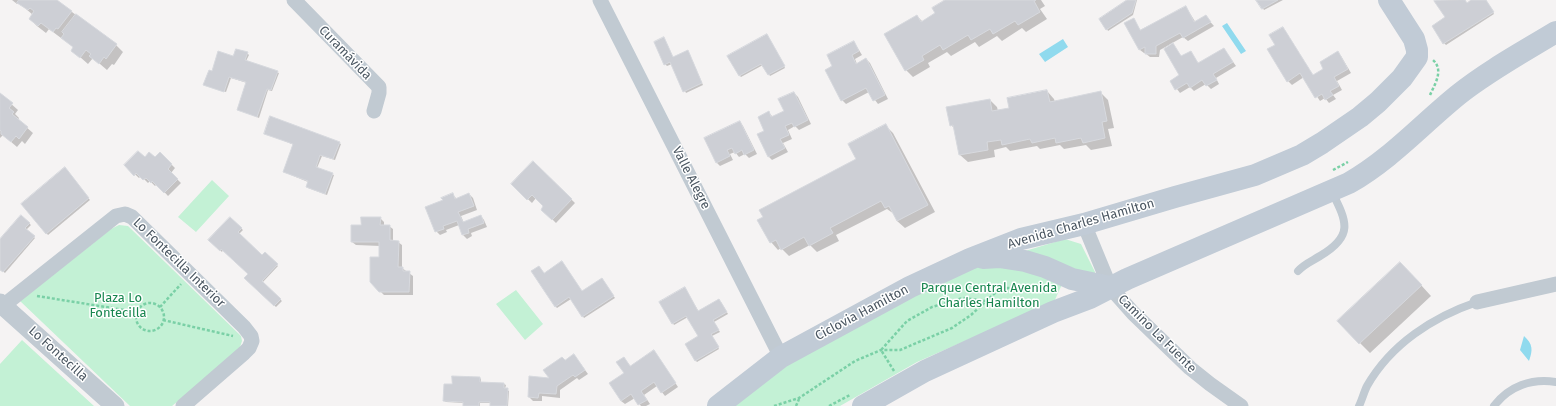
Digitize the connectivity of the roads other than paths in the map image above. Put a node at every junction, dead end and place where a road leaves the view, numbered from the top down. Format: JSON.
{"nodes":[{"id":1,"x":294,"y":0,"type":"edge"},
{"id":2,"x":600,"y":0,"type":"edge"},
{"id":3,"x":1389,"y":0,"type":"edge"},
{"id":4,"x":1556,"y":32,"type":"edge"},
{"id":5,"x":374,"y":111,"type":"dead end"},
{"id":6,"x":1330,"y":182,"type":"junction"},
{"id":7,"x":1084,"y":224,"type":"junction"},
{"id":8,"x":970,"y":259,"type":"junction"},
{"id":9,"x":1298,"y":271,"type":"dead end"},
{"id":10,"x":1556,"y":284,"type":"edge"},
{"id":11,"x":1110,"y":287,"type":"junction"},
{"id":12,"x":1058,"y":292,"type":"junction"},
{"id":13,"x":1477,"y":302,"type":"joint"},
{"id":14,"x":2,"y":304,"type":"edge"},
{"id":15,"x":781,"y":357,"type":"junction"},
{"id":16,"x":1556,"y":382,"type":"edge"},
{"id":17,"x":859,"y":399,"type":"edge"},
{"id":18,"x":115,"y":406,"type":"edge"},
{"id":19,"x":184,"y":406,"type":"edge"},
{"id":20,"x":718,"y":406,"type":"edge"},
{"id":21,"x":1241,"y":406,"type":"edge"},
{"id":22,"x":1359,"y":406,"type":"edge"},
{"id":23,"x":1494,"y":406,"type":"edge"}],
"edges":[{"from":1,"to":5,"type":"street","name":"Curamávida"},
{"from":2,"to":15,"type":"street","name":"Valle Alegre"},
{"from":3,"to":7,"type":"main road","name":"Avenida Charles Hamilton"},
{"from":4,"to":6,"type":"main road"},
{"from":6,"to":9,"type":"lane"},
{"from":6,"to":11,"type":"main road"},
{"from":7,"to":8,"type":"main road","name":"Avenida Charles Hamilton"},
{"from":7,"to":11,"type":"street","name":"Camino La Fuente"},
{"from":8,"to":12,"type":"main road"},
{"from":8,"to":15,"type":"main road","name":"Avenida Charles Hamilton"},
{"from":10,"to":13,"type":"street"},
{"from":11,"to":12,"type":"main road"},
{"from":11,"to":12,"type":"main road"},
{"from":11,"to":21,"type":"street","name":"Camino La Fuente"},
{"from":12,"to":17,"type":"main road"},
{"from":13,"to":22,"type":"lane"},
{"from":14,"to":18,"type":"street","name":"Lo Fontecilla"},
{"from":14,"to":19,"type":"street","name":"Lo Fontecilla Interior"},
{"from":15,"to":20,"type":"main road","name":"Avenida Charles Hamilton"},
{"from":16,"to":23,"type":"lane"}]}
